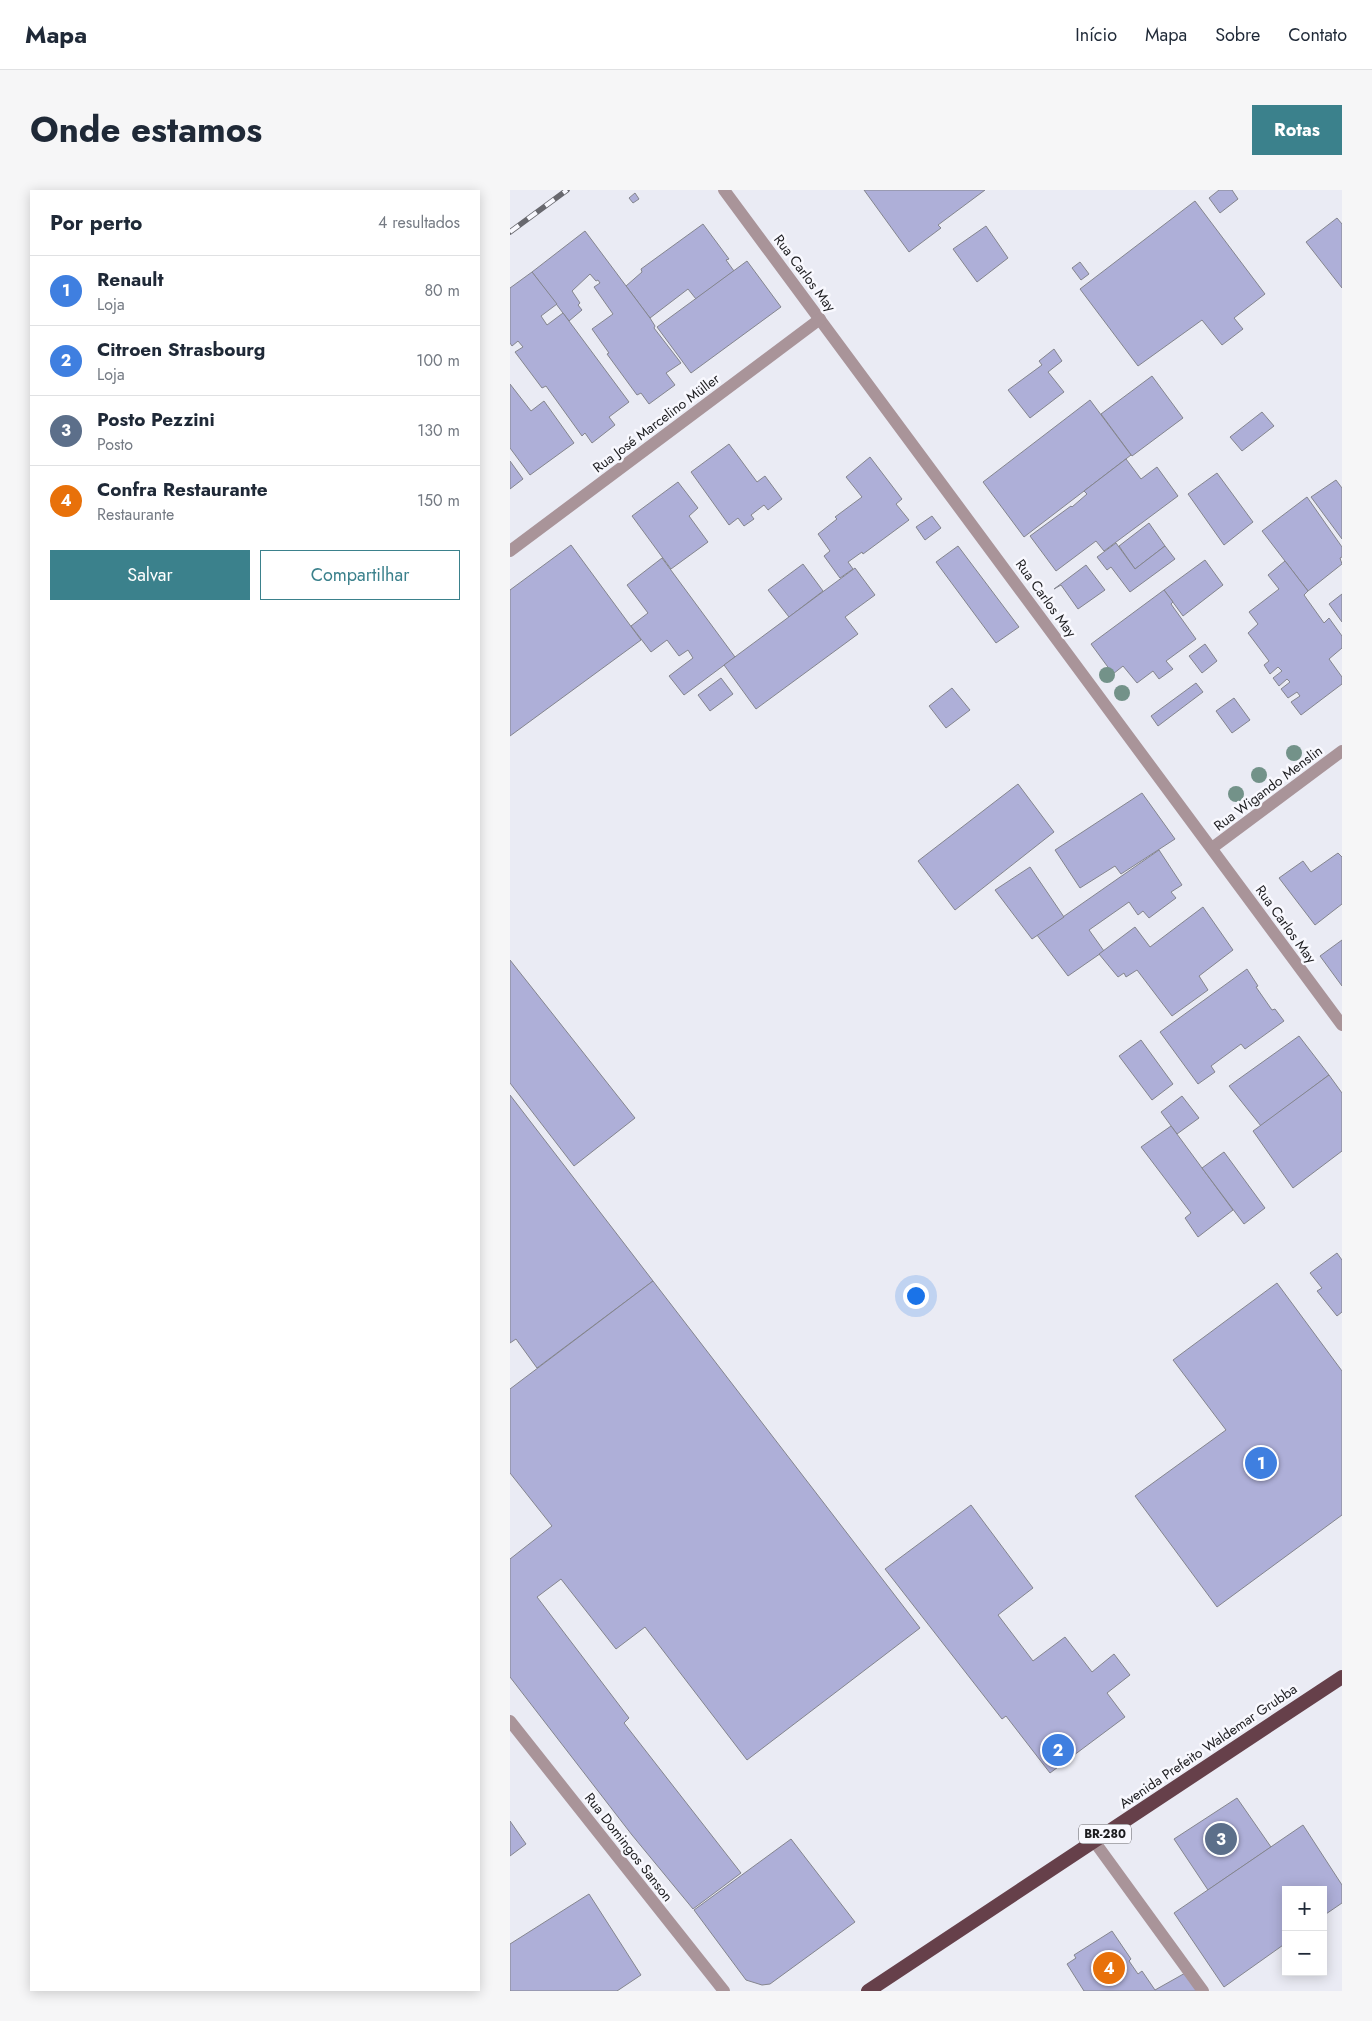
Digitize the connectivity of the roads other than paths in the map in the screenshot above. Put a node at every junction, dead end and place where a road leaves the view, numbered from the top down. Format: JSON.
{"nodes":[{"id":1,"x":724,"y":190,"type":"edge"},
{"id":2,"x":820,"y":318,"type":"junction"},
{"id":3,"x":510,"y":551,"type":"edge"},
{"id":4,"x":1342,"y":751,"type":"edge"},
{"id":5,"x":1212,"y":848,"type":"junction"},
{"id":6,"x":1342,"y":1025,"type":"edge"},
{"id":7,"x":1342,"y":1677,"type":"edge"},
{"id":8,"x":510,"y":1721,"type":"edge"},
{"id":9,"x":1094,"y":1841,"type":"junction"},
{"id":10,"x":724,"y":1991,"type":"edge"},
{"id":11,"x":868,"y":1991,"type":"edge"},
{"id":12,"x":1203,"y":1991,"type":"edge"}],
"edges":[{"from":1,"to":2,"type":"street","name":"Rua Carlos May"},
{"from":2,"to":3,"type":"street","name":"Rua José Marcelino Müller"},
{"from":2,"to":5,"type":"street","name":"Rua Carlos May"},
{"from":4,"to":5,"type":"street","name":"Rua Wigando Menslin"},
{"from":5,"to":6,"type":"street","name":"Rua Carlos May"},
{"from":7,"to":9,"type":"highway","name":"Avenida Prefeito Waldemar Grubba","number":"BR-280"},
{"from":8,"to":10,"type":"street","name":"Rua Domingos Sanson"},
{"from":9,"to":11,"type":"highway","name":"Avenida Prefeito Waldemar Grubba","number":"BR-280"},
{"from":9,"to":12,"type":"street"}]}
